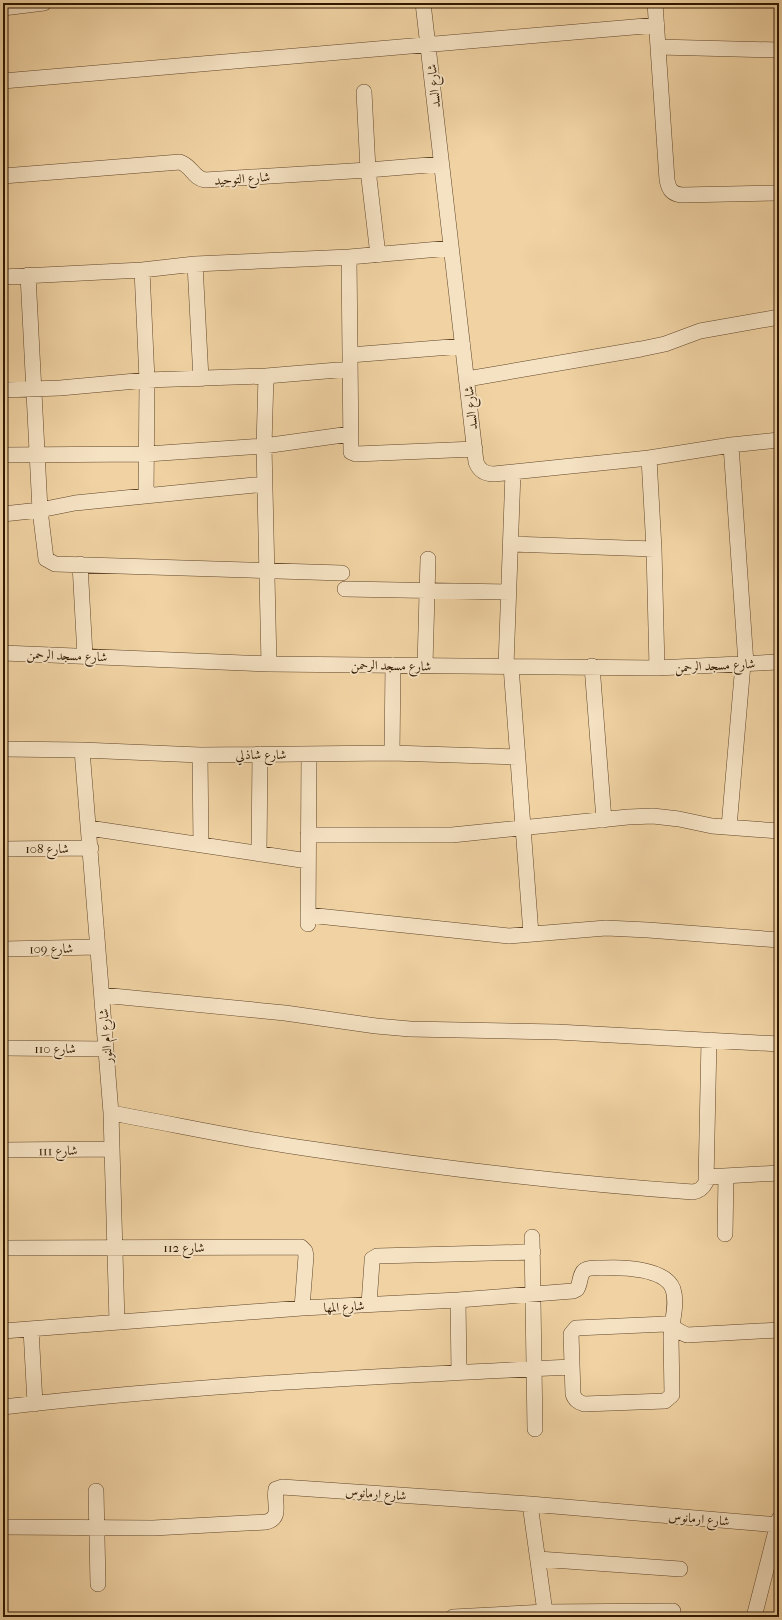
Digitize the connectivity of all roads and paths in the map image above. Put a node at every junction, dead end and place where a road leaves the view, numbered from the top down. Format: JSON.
{"nodes":[{"id":1,"x":44,"y":3,"type":"edge"},
{"id":2,"x":423,"y":3,"type":"edge"},
{"id":3,"x":655,"y":3,"type":"edge"},
{"id":4,"x":3,"y":8,"type":"edge"},
{"id":5,"x":657,"y":25,"type":"junction"},
{"id":6,"x":428,"y":45,"type":"junction"},
{"id":7,"x":658,"y":47,"type":"junction"},
{"id":8,"x":779,"y":50,"type":"edge"},
{"id":9,"x":3,"y":81,"type":"edge"},
{"id":10,"x":364,"y":92,"type":"dead end"},
{"id":11,"x":442,"y":164,"type":"junction"},
{"id":12,"x":368,"y":170,"type":"junction"},
{"id":13,"x":3,"y":176,"type":"edge"},
{"id":14,"x":779,"y":193,"type":"edge"},
{"id":15,"x":451,"y":248,"type":"junction"},
{"id":16,"x":378,"y":254,"type":"junction"},
{"id":17,"x":349,"y":257,"type":"junction"},
{"id":18,"x":195,"y":264,"type":"junction"},
{"id":19,"x":142,"y":270,"type":"junction"},
{"id":20,"x":28,"y":275,"type":"junction"},
{"id":21,"x":3,"y":277,"type":"edge"},
{"id":22,"x":779,"y":317,"type":"edge"},
{"id":23,"x":463,"y":346,"type":"junction"},
{"id":24,"x":350,"y":362,"type":"junction"},
{"id":25,"x":266,"y":376,"type":"junction"},
{"id":26,"x":201,"y":379,"type":"junction"},
{"id":27,"x":467,"y":379,"type":"junction"},
{"id":28,"x":147,"y":380,"type":"junction"},
{"id":29,"x":3,"y":390,"type":"edge"},
{"id":30,"x":34,"y":390,"type":"junction"},
{"id":31,"x":350,"y":434,"type":"junction"},
{"id":32,"x":779,"y":440,"type":"edge"},
{"id":33,"x":731,"y":445,"type":"junction"},
{"id":34,"x":264,"y":446,"type":"junction"},
{"id":35,"x":475,"y":450,"type":"junction"},
{"id":36,"x":37,"y":454,"type":"junction"},
{"id":37,"x":147,"y":454,"type":"junction"},
{"id":38,"x":3,"y":455,"type":"edge"},
{"id":39,"x":649,"y":458,"type":"junction"},
{"id":40,"x":513,"y":472,"type":"junction"},
{"id":41,"x":265,"y":484,"type":"junction"},
{"id":42,"x":146,"y":496,"type":"junction"},
{"id":43,"x":40,"y":510,"type":"junction"},
{"id":44,"x":3,"y":514,"type":"edge"},
{"id":45,"x":511,"y":544,"type":"junction"},
{"id":46,"x":654,"y":549,"type":"junction"},
{"id":47,"x":428,"y":559,"type":"dead end"},
{"id":48,"x":80,"y":564,"type":"junction"},
{"id":49,"x":267,"y":570,"type":"junction"},
{"id":50,"x":342,"y":573,"type":"dead end"},
{"id":51,"x":345,"y":589,"type":"dead end"},
{"id":52,"x":427,"y":590,"type":"junction"},
{"id":53,"x":509,"y":592,"type":"junction"},
{"id":54,"x":3,"y":653,"type":"edge"},
{"id":55,"x":85,"y":656,"type":"junction"},
{"id":56,"x":779,"y":662,"type":"edge"},
{"id":57,"x":269,"y":664,"type":"junction"},
{"id":58,"x":744,"y":664,"type":"junction"},
{"id":59,"x":393,"y":665,"type":"junction"},
{"id":60,"x":425,"y":665,"type":"junction"},
{"id":61,"x":509,"y":666,"type":"junction"},
{"id":62,"x":592,"y":666,"type":"junction"},
{"id":63,"x":657,"y":668,"type":"junction"},
{"id":64,"x":3,"y":749,"type":"edge"},
{"id":65,"x":82,"y":750,"type":"junction"},
{"id":66,"x":392,"y":753,"type":"junction"},
{"id":67,"x":260,"y":754,"type":"junction"},
{"id":68,"x":309,"y":754,"type":"junction"},
{"id":69,"x":200,"y":755,"type":"junction"},
{"id":70,"x":518,"y":757,"type":"junction"},
{"id":71,"x":604,"y":820,"type":"junction"},
{"id":72,"x":729,"y":827,"type":"junction"},
{"id":73,"x":89,"y":828,"type":"junction"},
{"id":74,"x":524,"y":829,"type":"junction"},
{"id":75,"x":779,"y":831,"type":"edge"},
{"id":76,"x":308,"y":835,"type":"junction"},
{"id":77,"x":201,"y":845,"type":"junction"},
{"id":78,"x":91,"y":848,"type":"junction"},
{"id":79,"x":3,"y":849,"type":"edge"},
{"id":80,"x":259,"y":854,"type":"junction"},
{"id":81,"x":308,"y":862,"type":"junction"},
{"id":82,"x":531,"y":934,"type":"junction"},
{"id":83,"x":779,"y":940,"type":"edge"},
{"id":84,"x":98,"y":947,"type":"junction"},
{"id":85,"x":3,"y":949,"type":"edge"},
{"id":86,"x":102,"y":995,"type":"junction"},
{"id":87,"x":709,"y":1040,"type":"junction"},
{"id":88,"x":779,"y":1044,"type":"edge"},
{"id":89,"x":3,"y":1048,"type":"edge"},
{"id":90,"x":106,"y":1049,"type":"junction"},
{"id":91,"x":111,"y":1113,"type":"junction"},
{"id":92,"x":112,"y":1149,"type":"junction"},
{"id":93,"x":3,"y":1150,"type":"edge"},
{"id":94,"x":779,"y":1173,"type":"edge"},
{"id":95,"x":726,"y":1176,"type":"junction"},
{"id":96,"x":706,"y":1177,"type":"junction"},
{"id":97,"x":725,"y":1234,"type":"dead end"},
{"id":98,"x":532,"y":1237,"type":"dead end"},
{"id":99,"x":115,"y":1247,"type":"junction"},
{"id":100,"x":3,"y":1248,"type":"edge"},
{"id":101,"x":532,"y":1252,"type":"junction"},
{"id":102,"x":533,"y":1294,"type":"junction"},
{"id":103,"x":458,"y":1300,"type":"junction"},
{"id":104,"x":368,"y":1304,"type":"junction"},
{"id":105,"x":302,"y":1308,"type":"junction"},
{"id":106,"x":117,"y":1322,"type":"junction"},
{"id":107,"x":672,"y":1326,"type":"junction"},
{"id":108,"x":30,"y":1329,"type":"junction"},
{"id":109,"x":779,"y":1330,"type":"edge"},
{"id":110,"x":3,"y":1331,"type":"edge"},
{"id":111,"x":572,"y":1367,"type":"junction"},
{"id":112,"x":534,"y":1369,"type":"junction"},
{"id":113,"x":459,"y":1372,"type":"junction"},
{"id":114,"x":35,"y":1404,"type":"junction"},
{"id":115,"x":3,"y":1408,"type":"edge"},
{"id":116,"x":535,"y":1429,"type":"dead end"},
{"id":117,"x":96,"y":1491,"type":"dead end"},
{"id":118,"x":530,"y":1504,"type":"junction"},
{"id":119,"x":778,"y":1522,"type":"edge"},
{"id":120,"x":3,"y":1528,"type":"edge"},
{"id":121,"x":97,"y":1528,"type":"junction"},
{"id":122,"x":538,"y":1559,"type":"junction"},
{"id":123,"x":773,"y":1566,"type":"edge"},
{"id":124,"x":680,"y":1568,"type":"dead end"},
{"id":125,"x":98,"y":1584,"type":"dead end"},
{"id":126,"x":673,"y":1611,"type":"dead end"},
{"id":127,"x":545,"y":1612,"type":"junction"},
{"id":128,"x":453,"y":1617,"type":"edge"},
{"id":129,"x":754,"y":1617,"type":"edge"}],
"edges":[{"from":1,"to":4,"type":"street"},
{"from":2,"to":6,"type":"street","name":"شارع السد"},
{"from":3,"to":5,"type":"street"},
{"from":5,"to":6,"type":"street"},
{"from":5,"to":7,"type":"street"},
{"from":6,"to":9,"type":"street"},
{"from":6,"to":11,"type":"street","name":"شارع السد"},
{"from":7,"to":8,"type":"street"},
{"from":7,"to":14,"type":"street"},
{"from":10,"to":12,"type":"street"},
{"from":11,"to":12,"type":"street","name":"شارع التوحيد"},
{"from":11,"to":15,"type":"street","name":"شارع السد"},
{"from":12,"to":13,"type":"street","name":"شارع التوحيد"},
{"from":12,"to":16,"type":"street"},
{"from":15,"to":16,"type":"street"},
{"from":15,"to":23,"type":"street","name":"شارع السد"},
{"from":16,"to":17,"type":"street"},
{"from":17,"to":18,"type":"street"},
{"from":17,"to":24,"type":"street"},
{"from":18,"to":19,"type":"street"},
{"from":18,"to":26,"type":"street"},
{"from":19,"to":20,"type":"street"},
{"from":19,"to":28,"type":"street"},
{"from":20,"to":21,"type":"street"},
{"from":20,"to":30,"type":"street"},
{"from":22,"to":27,"type":"street"},
{"from":23,"to":24,"type":"street"},
{"from":23,"to":27,"type":"street","name":"شارع السد"},
{"from":24,"to":25,"type":"street"},
{"from":24,"to":31,"type":"street"},
{"from":25,"to":26,"type":"street"},
{"from":25,"to":34,"type":"street"},
{"from":26,"to":28,"type":"street"},
{"from":27,"to":35,"type":"street","name":"شارع السد"},
{"from":28,"to":30,"type":"street"},
{"from":28,"to":37,"type":"street"},
{"from":29,"to":30,"type":"street"},
{"from":30,"to":36,"type":"street"},
{"from":31,"to":34,"type":"street"},
{"from":31,"to":35,"type":"street"},
{"from":32,"to":33,"type":"street","name":"شارع السد"},
{"from":33,"to":39,"type":"street","name":"شارع السد"},
{"from":33,"to":58,"type":"street"},
{"from":34,"to":37,"type":"street"},
{"from":34,"to":41,"type":"street"},
{"from":35,"to":40,"type":"street","name":"شارع السد"},
{"from":36,"to":37,"type":"street"},
{"from":36,"to":38,"type":"street"},
{"from":36,"to":43,"type":"street"},
{"from":37,"to":42,"type":"street"},
{"from":39,"to":40,"type":"street","name":"شارع السد"},
{"from":39,"to":46,"type":"street"},
{"from":40,"to":45,"type":"street"},
{"from":41,"to":42,"type":"street"},
{"from":41,"to":49,"type":"street"},
{"from":42,"to":43,"type":"street"},
{"from":43,"to":44,"type":"street"},
{"from":43,"to":48,"type":"street"},
{"from":45,"to":46,"type":"street"},
{"from":45,"to":53,"type":"street"},
{"from":46,"to":63,"type":"street"},
{"from":47,"to":52,"type":"street"},
{"from":48,"to":49,"type":"street"},
{"from":48,"to":55,"type":"street"},
{"from":49,"to":50,"type":"street"},
{"from":49,"to":57,"type":"street"},
{"from":51,"to":52,"type":"street"},
{"from":52,"to":53,"type":"street"},
{"from":52,"to":60,"type":"street"},
{"from":53,"to":61,"type":"street"},
{"from":54,"to":55,"type":"street","name":"شارع مسجد الرحمن"},
{"from":55,"to":57,"type":"street","name":"شارع مسجد الرحمن"},
{"from":56,"to":58,"type":"street","name":"شارع مسجد الرحمن"},
{"from":57,"to":59,"type":"street","name":"شارع مسجد الرحمن"},
{"from":58,"to":63,"type":"street","name":"شارع مسجد الرحمن"},
{"from":58,"to":72,"type":"street"},
{"from":59,"to":60,"type":"street","name":"شارع مسجد الرحمن"},
{"from":59,"to":66,"type":"street"},
{"from":60,"to":61,"type":"street","name":"شارع مسجد الرحمن"},
{"from":61,"to":62,"type":"street","name":"شارع مسجد الرحمن"},
{"from":61,"to":70,"type":"street"},
{"from":62,"to":63,"type":"street","name":"شارع مسجد الرحمن"},
{"from":62,"to":71,"type":"street"},
{"from":64,"to":65,"type":"street","name":"شارع شاذلي"},
{"from":65,"to":69,"type":"street","name":"شارع شاذلي"},
{"from":65,"to":73,"type":"street","name":"شارع ام النور"},
{"from":66,"to":68,"type":"street","name":"شارع شاذلي"},
{"from":66,"to":70,"type":"street","name":"شارع شاذلي"},
{"from":67,"to":68,"type":"street","name":"شارع شاذلي"},
{"from":67,"to":69,"type":"street","name":"شارع شاذلي"},
{"from":67,"to":80,"type":"street"},
{"from":68,"to":76,"type":"street"},
{"from":69,"to":77,"type":"street"},
{"from":70,"to":74,"type":"street"},
{"from":71,"to":72,"type":"street"},
{"from":71,"to":74,"type":"street"},
{"from":72,"to":75,"type":"street"},
{"from":73,"to":77,"type":"street"},
{"from":73,"to":78,"type":"street","name":"شارع ام النور"},
{"from":74,"to":76,"type":"street"},
{"from":74,"to":82,"type":"street"},
{"from":76,"to":81,"type":"street"},
{"from":77,"to":80,"type":"street"},
{"from":78,"to":79,"type":"street","name":"شارع 108"},
{"from":78,"to":84,"type":"street","name":"شارع ام النور"},
{"from":80,"to":81,"type":"street"},
{"from":81,"to":82,"type":"street"},
{"from":82,"to":83,"type":"street"},
{"from":84,"to":85,"type":"street","name":"شارع 109"},
{"from":84,"to":86,"type":"street","name":"شارع ام النور"},
{"from":86,"to":87,"type":"street"},
{"from":86,"to":90,"type":"street","name":"شارع ام النور"},
{"from":87,"to":88,"type":"street"},
{"from":87,"to":96,"type":"street"},
{"from":89,"to":90,"type":"street","name":"شارع 110"},
{"from":90,"to":91,"type":"street","name":"شارع ام النور"},
{"from":91,"to":92,"type":"street","name":"شارع ام النور"},
{"from":91,"to":96,"type":"street"},
{"from":92,"to":93,"type":"street","name":"شارع 111"},
{"from":92,"to":99,"type":"street","name":"شارع ام النور"},
{"from":94,"to":95,"type":"street"},
{"from":95,"to":96,"type":"street"},
{"from":95,"to":97,"type":"street"},
{"from":98,"to":101,"type":"street"},
{"from":99,"to":100,"type":"street","name":"شارع 112"},
{"from":99,"to":105,"type":"street","name":"شارع 112"},
{"from":99,"to":106,"type":"street","name":"شارع ام النور"},
{"from":101,"to":102,"type":"street"},
{"from":101,"to":104,"type":"street"},
{"from":102,"to":103,"type":"street","name":"شارع المها"},
{"from":102,"to":107,"type":"street","name":"شارع المها"},
{"from":102,"to":112,"type":"street"},
{"from":103,"to":104,"type":"street","name":"شارع المها"},
{"from":103,"to":113,"type":"street"},
{"from":104,"to":105,"type":"street","name":"شارع المها"},
{"from":105,"to":106,"type":"street","name":"شارع المها"},
{"from":106,"to":108,"type":"street","name":"شارع المها"},
{"from":107,"to":109,"type":"street"},
{"from":107,"to":111,"type":"street"},
{"from":107,"to":111,"type":"street"},
{"from":108,"to":110,"type":"street","name":"شارع المها"},
{"from":108,"to":114,"type":"street"},
{"from":111,"to":112,"type":"street"},
{"from":112,"to":113,"type":"street"},
{"from":112,"to":116,"type":"street"},
{"from":113,"to":114,"type":"street"},
{"from":114,"to":115,"type":"street"},
{"from":117,"to":121,"type":"street"},
{"from":118,"to":119,"type":"street","name":"شارع ارمانوس"},
{"from":118,"to":121,"type":"street","name":"شارع ارمانوس"},
{"from":118,"to":122,"type":"street"},
{"from":119,"to":123,"type":"street"},
{"from":120,"to":121,"type":"street","name":"شارع ارمانوس"},
{"from":121,"to":125,"type":"street"},
{"from":122,"to":124,"type":"street"},
{"from":122,"to":127,"type":"street"},
{"from":123,"to":129,"type":"street"},
{"from":126,"to":127,"type":"street"},
{"from":127,"to":128,"type":"street"}]}
